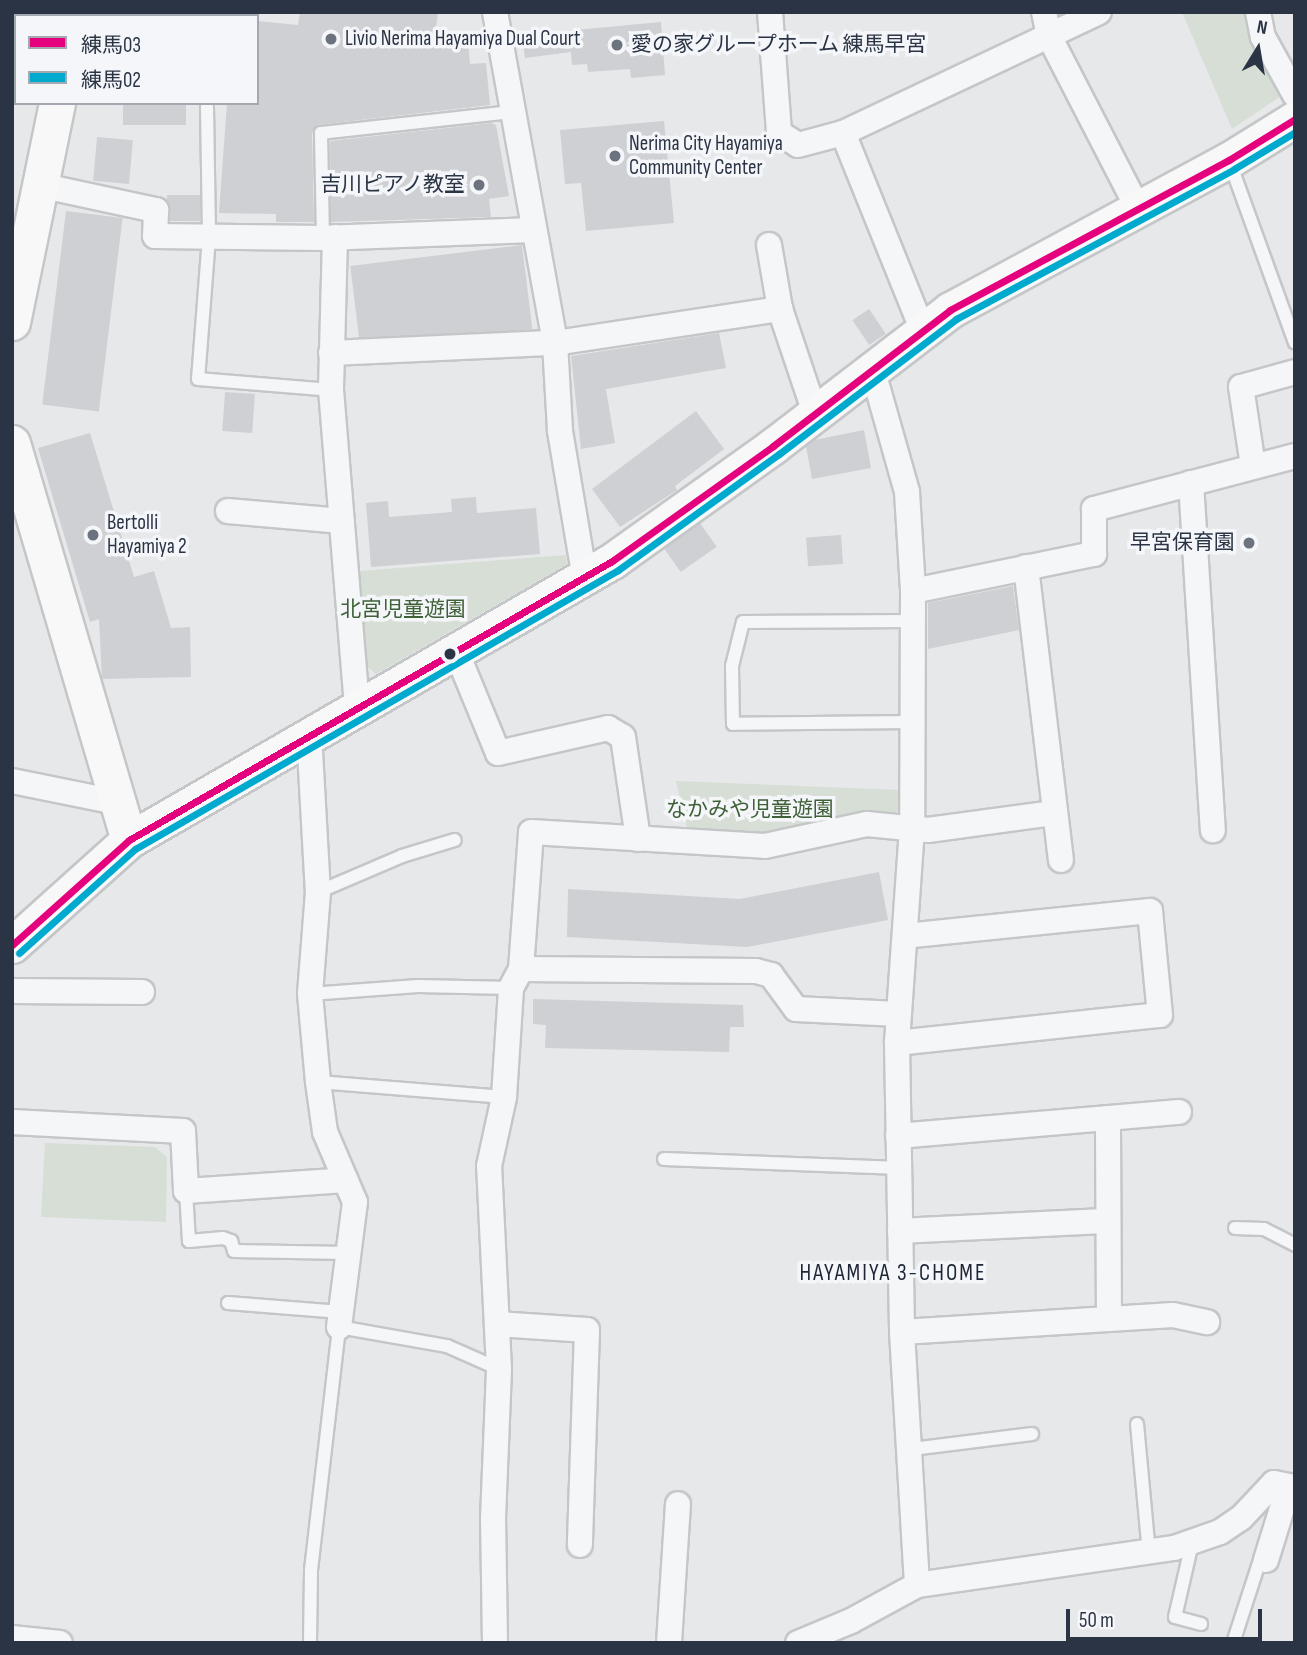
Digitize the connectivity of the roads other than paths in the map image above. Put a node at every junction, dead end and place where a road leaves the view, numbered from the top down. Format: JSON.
{"nodes":[{"id":1,"x":495,"y":12,"type":"edge"},
{"id":2,"x":770,"y":12,"type":"edge"},
{"id":3,"x":1099,"y":12,"type":"edge"},
{"id":4,"x":1258,"y":12,"type":"edge"},
{"id":5,"x":1046,"y":24,"type":"edge"},
{"id":6,"x":1295,"y":96,"type":"edge"},
{"id":7,"x":57,"y":105,"type":"edge"},
{"id":8,"x":207,"y":107,"type":"dead end"},
{"id":9,"x":510,"y":112,"type":"junction"},
{"id":10,"x":1295,"y":119,"type":"edge"},
{"id":11,"x":843,"y":133,"type":"junction"},
{"id":12,"x":1229,"y":160,"type":"junction"},
{"id":13,"x":39,"y":185,"type":"junction"},
{"id":14,"x":1139,"y":210,"type":"junction"},
{"id":15,"x":534,"y":230,"type":"junction"},
{"id":16,"x":209,"y":237,"type":"junction"},
{"id":17,"x":329,"y":237,"type":"junction"},
{"id":18,"x":769,"y":245,"type":"dead end"},
{"id":19,"x":780,"y":309,"type":"junction"},
{"id":20,"x":12,"y":322,"type":"edge"},
{"id":21,"x":922,"y":329,"type":"junction"},
{"id":22,"x":555,"y":343,"type":"junction"},
{"id":23,"x":1295,"y":343,"type":"edge"},
{"id":24,"x":331,"y":353,"type":"junction"},
{"id":25,"x":872,"y":368,"type":"junction"},
{"id":26,"x":1295,"y":372,"type":"edge"},
{"id":27,"x":331,"y":390,"type":"junction"},
{"id":28,"x":815,"y":413,"type":"junction"},
{"id":29,"x":12,"y":443,"type":"edge"},
{"id":30,"x":1295,"y":456,"type":"edge"},
{"id":31,"x":1253,"y":466,"type":"junction"},
{"id":32,"x":1191,"y":483,"type":"junction"},
{"id":33,"x":228,"y":511,"type":"dead end"},
{"id":34,"x":342,"y":521,"type":"junction"},
{"id":35,"x":1026,"y":567,"type":"junction"},
{"id":36,"x":585,"y":579,"type":"junction"},
{"id":37,"x":913,"y":591,"type":"junction"},
{"id":38,"x":912,"y":621,"type":"junction"},
{"id":39,"x":456,"y":651,"type":"junction"},
{"id":40,"x":357,"y":706,"type":"junction"},
{"id":41,"x":912,"y":722,"type":"junction"},
{"id":42,"x":309,"y":733,"type":"junction"},
{"id":43,"x":12,"y":781,"type":"edge"},
{"id":44,"x":116,"y":802,"type":"junction"},
{"id":45,"x":1054,"y":813,"type":"junction"},
{"id":46,"x":912,"y":828,"type":"junction"},
{"id":47,"x":1213,"y":830,"type":"dead end"},
{"id":48,"x":455,"y":839,"type":"dead end"},
{"id":49,"x":638,"y":839,"type":"junction"},
{"id":50,"x":129,"y":840,"type":"junction"},
{"id":51,"x":1061,"y":860,"type":"dead end"},
{"id":52,"x":318,"y":892,"type":"junction"},
{"id":53,"x":905,"y":936,"type":"junction"},
{"id":54,"x":12,"y":946,"type":"edge"},
{"id":55,"x":516,"y":978,"type":"junction"},
{"id":56,"x":12,"y":991,"type":"edge"},
{"id":57,"x":142,"y":992,"type":"dead end"},
{"id":58,"x":310,"y":995,"type":"junction"},
{"id":59,"x":898,"y":1014,"type":"junction"},
{"id":60,"x":897,"y":1043,"type":"junction"},
{"id":61,"x":318,"y":1082,"type":"junction"},
{"id":62,"x":504,"y":1097,"type":"junction"},
{"id":63,"x":1179,"y":1112,"type":"dead end"},
{"id":64,"x":1108,"y":1118,"type":"junction"},
{"id":65,"x":12,"y":1122,"type":"edge"},
{"id":66,"x":898,"y":1136,"type":"junction"},
{"id":67,"x":664,"y":1159,"type":"dead end"},
{"id":68,"x":901,"y":1168,"type":"junction"},
{"id":69,"x":346,"y":1180,"type":"junction"},
{"id":70,"x":186,"y":1191,"type":"junction"},
{"id":71,"x":1108,"y":1221,"type":"junction"},
{"id":72,"x":1235,"y":1228,"type":"dead end"},
{"id":73,"x":900,"y":1231,"type":"junction"},
{"id":74,"x":1295,"y":1245,"type":"edge"},
{"id":75,"x":348,"y":1253,"type":"junction"},
{"id":76,"x":228,"y":1303,"type":"dead end"},
{"id":77,"x":1109,"y":1319,"type":"junction"},
{"id":78,"x":340,"y":1320,"type":"junction"},
{"id":79,"x":1207,"y":1322,"type":"dead end"},
{"id":80,"x":497,"y":1324,"type":"junction"},
{"id":81,"x":902,"y":1332,"type":"junction"},
{"id":82,"x":499,"y":1369,"type":"junction"},
{"id":83,"x":1136,"y":1424,"type":"dead end"},
{"id":84,"x":1032,"y":1434,"type":"dead end"},
{"id":85,"x":912,"y":1449,"type":"junction"},
{"id":86,"x":1294,"y":1488,"type":"edge"},
{"id":87,"x":678,"y":1504,"type":"dead end"},
{"id":88,"x":1192,"y":1543,"type":"junction"},
{"id":89,"x":580,"y":1545,"type":"dead end"},
{"id":90,"x":1149,"y":1554,"type":"junction"},
{"id":91,"x":1266,"y":1559,"type":"joint"},
{"id":92,"x":916,"y":1585,"type":"junction"},
{"id":93,"x":1201,"y":1624,"type":"dead end"},
{"id":94,"x":12,"y":1638,"type":"edge"},
{"id":95,"x":60,"y":1643,"type":"edge"},
{"id":96,"x":310,"y":1643,"type":"edge"},
{"id":97,"x":495,"y":1643,"type":"edge"},
{"id":98,"x":669,"y":1643,"type":"edge"},
{"id":99,"x":798,"y":1643,"type":"edge"},
{"id":100,"x":1233,"y":1643,"type":"edge"}],
"edges":[{"from":1,"to":9,"type":"street"},
{"from":2,"to":11,"type":"street"},
{"from":3,"to":5,"type":"street"},
{"from":4,"to":6,"type":"street"},
{"from":5,"to":11,"type":"street"},
{"from":5,"to":14,"type":"street"},
{"from":7,"to":13,"type":"street"},
{"from":8,"to":16,"type":"lane"},
{"from":9,"to":15,"type":"street"},
{"from":9,"to":17,"type":"lane"},
{"from":10,"to":12,"type":"street"},
{"from":11,"to":21,"type":"street"},
{"from":12,"to":14,"type":"street"},
{"from":12,"to":23,"type":"lane"},
{"from":13,"to":16,"type":"street"},
{"from":13,"to":20,"type":"street"},
{"from":14,"to":21,"type":"street"},
{"from":15,"to":17,"type":"street"},
{"from":15,"to":22,"type":"street"},
{"from":16,"to":17,"type":"street"},
{"from":16,"to":27,"type":"lane"},
{"from":17,"to":24,"type":"street"},
{"from":18,"to":19,"type":"street"},
{"from":19,"to":22,"type":"street"},
{"from":19,"to":28,"type":"street"},
{"from":21,"to":25,"type":"street"},
{"from":22,"to":24,"type":"street"},
{"from":22,"to":36,"type":"street"},
{"from":24,"to":27,"type":"street"},
{"from":25,"to":28,"type":"street"},
{"from":25,"to":37,"type":"street"},
{"from":26,"to":31,"type":"street"},
{"from":27,"to":34,"type":"street"},
{"from":28,"to":36,"type":"street"},
{"from":29,"to":44,"type":"street"},
{"from":30,"to":31,"type":"street"},
{"from":31,"to":32,"type":"street"},
{"from":32,"to":35,"type":"street"},
{"from":32,"to":47,"type":"street"},
{"from":33,"to":34,"type":"street"},
{"from":34,"to":40,"type":"street"},
{"from":35,"to":37,"type":"street"},
{"from":35,"to":45,"type":"street"},
{"from":36,"to":39,"type":"street"},
{"from":37,"to":38,"type":"street"},
{"from":38,"to":41,"type":"street"},
{"from":38,"to":41,"type":"lane"},
{"from":39,"to":40,"type":"street"},
{"from":39,"to":49,"type":"street"},
{"from":40,"to":42,"type":"street"},
{"from":41,"to":46,"type":"street"},
{"from":42,"to":50,"type":"street"},
{"from":42,"to":52,"type":"street"},
{"from":43,"to":44,"type":"street"},
{"from":44,"to":50,"type":"street"},
{"from":45,"to":46,"type":"street"},
{"from":45,"to":51,"type":"street"},
{"from":46,"to":49,"type":"street"},
{"from":46,"to":53,"type":"street"},
{"from":48,"to":52,"type":"lane"},
{"from":49,"to":55,"type":"street"},
{"from":50,"to":54,"type":"street"},
{"from":52,"to":58,"type":"street"},
{"from":53,"to":59,"type":"street"},
{"from":53,"to":60,"type":"street"},
{"from":55,"to":58,"type":"lane"},
{"from":55,"to":59,"type":"street"},
{"from":55,"to":62,"type":"street"},
{"from":56,"to":57,"type":"street"},
{"from":58,"to":61,"type":"street"},
{"from":59,"to":60,"type":"street"},
{"from":60,"to":66,"type":"street"},
{"from":61,"to":62,"type":"lane"},
{"from":61,"to":69,"type":"street"},
{"from":62,"to":80,"type":"street"},
{"from":63,"to":64,"type":"street"},
{"from":64,"to":66,"type":"street"},
{"from":64,"to":71,"type":"street"},
{"from":65,"to":70,"type":"street"},
{"from":66,"to":68,"type":"street"},
{"from":67,"to":68,"type":"lane"},
{"from":68,"to":73,"type":"street"},
{"from":69,"to":70,"type":"street"},
{"from":69,"to":75,"type":"street"},
{"from":70,"to":75,"type":"lane"},
{"from":71,"to":73,"type":"street"},
{"from":71,"to":77,"type":"street"},
{"from":72,"to":74,"type":"lane"},
{"from":73,"to":81,"type":"street"},
{"from":75,"to":78,"type":"street"},
{"from":76,"to":78,"type":"lane"},
{"from":77,"to":79,"type":"street"},
{"from":77,"to":81,"type":"street"},
{"from":78,"to":82,"type":"lane"},
{"from":78,"to":96,"type":"lane"},
{"from":80,"to":82,"type":"street"},
{"from":80,"to":89,"type":"street"},
{"from":81,"to":85,"type":"street"},
{"from":82,"to":97,"type":"street"},
{"from":83,"to":90,"type":"lane"},
{"from":84,"to":85,"type":"lane"},
{"from":85,"to":92,"type":"street"},
{"from":86,"to":88,"type":"street"},
{"from":86,"to":91,"type":"street"},
{"from":87,"to":98,"type":"street"},
{"from":88,"to":90,"type":"street"},
{"from":88,"to":93,"type":"lane"},
{"from":90,"to":92,"type":"street"},
{"from":91,"to":100,"type":"lane"},
{"from":92,"to":99,"type":"street"},
{"from":94,"to":95,"type":"street"}]}
